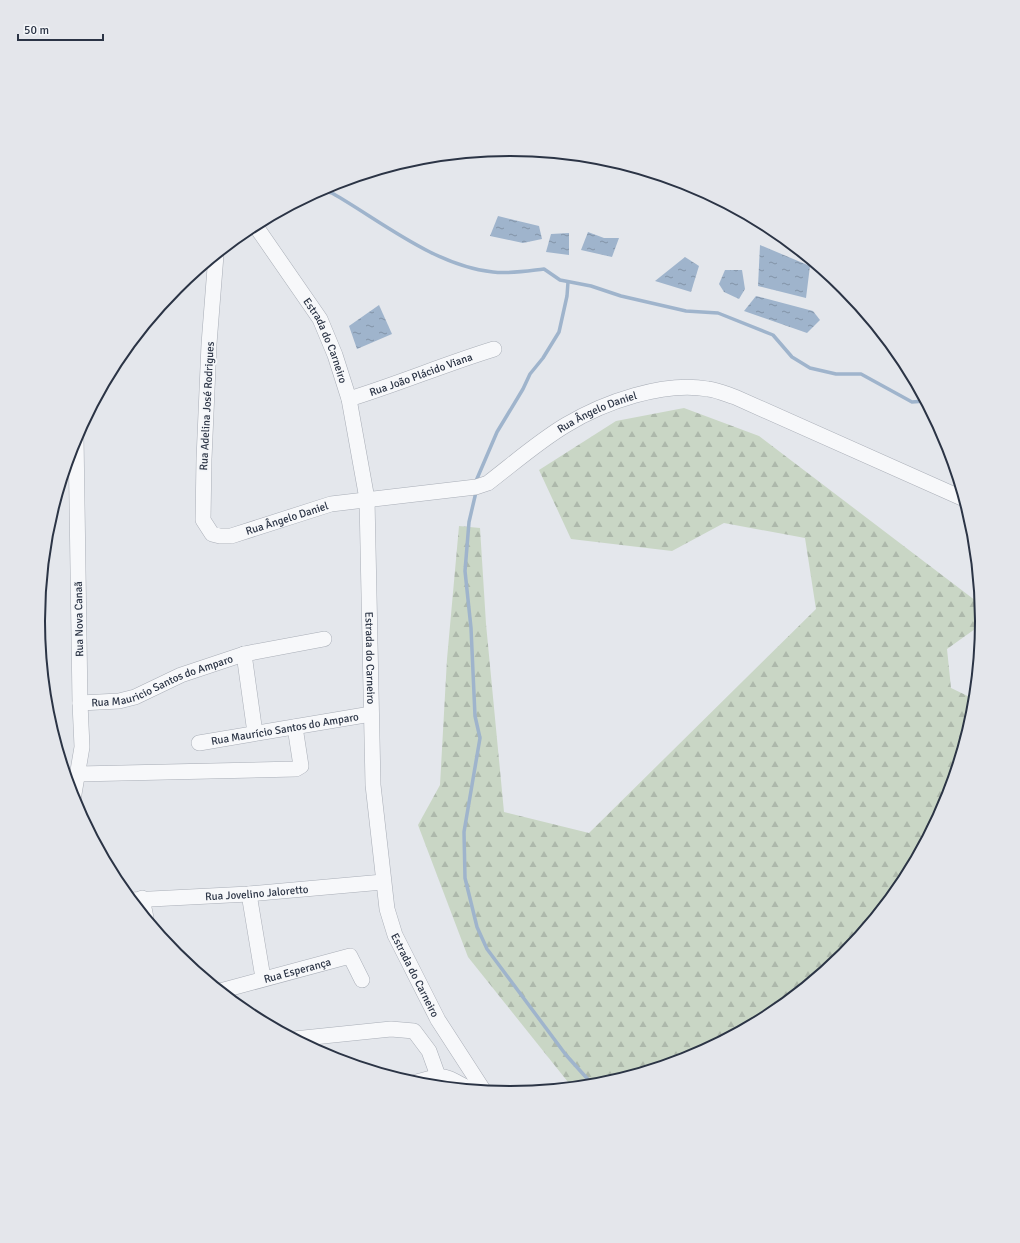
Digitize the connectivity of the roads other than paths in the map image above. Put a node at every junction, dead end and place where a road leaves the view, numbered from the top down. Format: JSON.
{"nodes":[{"id":1,"x":259,"y":231,"type":"edge"},
{"id":2,"x":253,"y":235,"type":"edge"},
{"id":3,"x":264,"y":238,"type":"junction"},
{"id":4,"x":215,"y":262,"type":"edge"},
{"id":5,"x":494,"y":350,"type":"dead end"},
{"id":6,"x":349,"y":399,"type":"junction"},
{"id":7,"x":76,"y":454,"type":"edge"},
{"id":8,"x":957,"y":496,"type":"edge"},
{"id":9,"x":367,"y":499,"type":"junction"},
{"id":10,"x":231,"y":536,"type":"joint"},
{"id":11,"x":324,"y":638,"type":"dead end"},
{"id":12,"x":244,"y":654,"type":"junction"},
{"id":13,"x":80,"y":703,"type":"junction"},
{"id":14,"x":371,"y":714,"type":"junction"},
{"id":15,"x":295,"y":727,"type":"junction"},
{"id":16,"x":255,"y":733,"type":"junction"},
{"id":17,"x":199,"y":743,"type":"dead end"},
{"id":18,"x":78,"y":774,"type":"junction"},
{"id":19,"x":76,"y":787,"type":"edge"},
{"id":20,"x":383,"y":882,"type":"junction"},
{"id":21,"x":249,"y":894,"type":"junction"},
{"id":22,"x":136,"y":899,"type":"edge"},
{"id":23,"x":263,"y":978,"type":"junction"},
{"id":24,"x":362,"y":980,"type":"dead end"},
{"id":25,"x":226,"y":989,"type":"edge"},
{"id":26,"x":302,"y":1038,"type":"edge"},
{"id":27,"x":438,"y":1076,"type":"junction"},
{"id":28,"x":426,"y":1079,"type":"edge"},
{"id":29,"x":466,"y":1085,"type":"edge"},
{"id":30,"x":475,"y":1086,"type":"edge"}],
"edges":[{"from":1,"to":3,"type":"street","name":"Estrada do Carneiro"},
{"from":2,"to":3,"type":"street"},
{"from":3,"to":6,"type":"street","name":"Estrada do Carneiro"},
{"from":4,"to":10,"type":"street","name":"Rua Adelina José Rodrigues"},
{"from":5,"to":6,"type":"street","name":"Rua João Plácido Viana"},
{"from":6,"to":9,"type":"street","name":"Estrada do Carneiro"},
{"from":7,"to":13,"type":"street","name":"Rua Nova Canaã"},
{"from":8,"to":9,"type":"street","name":"Rua Ângelo Daniel"},
{"from":9,"to":10,"type":"street","name":"Rua Ângelo Daniel"},
{"from":9,"to":14,"type":"street","name":"Estrada do Carneiro"},
{"from":11,"to":12,"type":"street","name":"Rua Mauricio Santos do Amparo"},
{"from":12,"to":13,"type":"street","name":"Rua Mauricio Santos do Amparo"},
{"from":12,"to":16,"type":"street"},
{"from":13,"to":18,"type":"street","name":"Rua Nova Canaã"},
{"from":14,"to":15,"type":"street","name":"Rua Maurício Santos do Amparo"},
{"from":14,"to":20,"type":"street","name":"Estrada do Carneiro"},
{"from":15,"to":16,"type":"street","name":"Rua Maurício Santos do Amparo"},
{"from":15,"to":18,"type":"street"},
{"from":16,"to":17,"type":"street","name":"Rua Maurício Santos do Amparo"},
{"from":18,"to":19,"type":"street","name":"Rua Nova Canaã"},
{"from":20,"to":21,"type":"street","name":"Rua Jovelino Jaloretto"},
{"from":20,"to":30,"type":"street","name":"Estrada do Carneiro"},
{"from":21,"to":22,"type":"street","name":"Rua Jovelino Jaloretto"},
{"from":21,"to":23,"type":"street"},
{"from":23,"to":24,"type":"street","name":"Rua Esperança"},
{"from":23,"to":25,"type":"street","name":"Rua Esperança"},
{"from":26,"to":27,"type":"street"},
{"from":27,"to":28,"type":"street"},
{"from":27,"to":29,"type":"street"}]}
